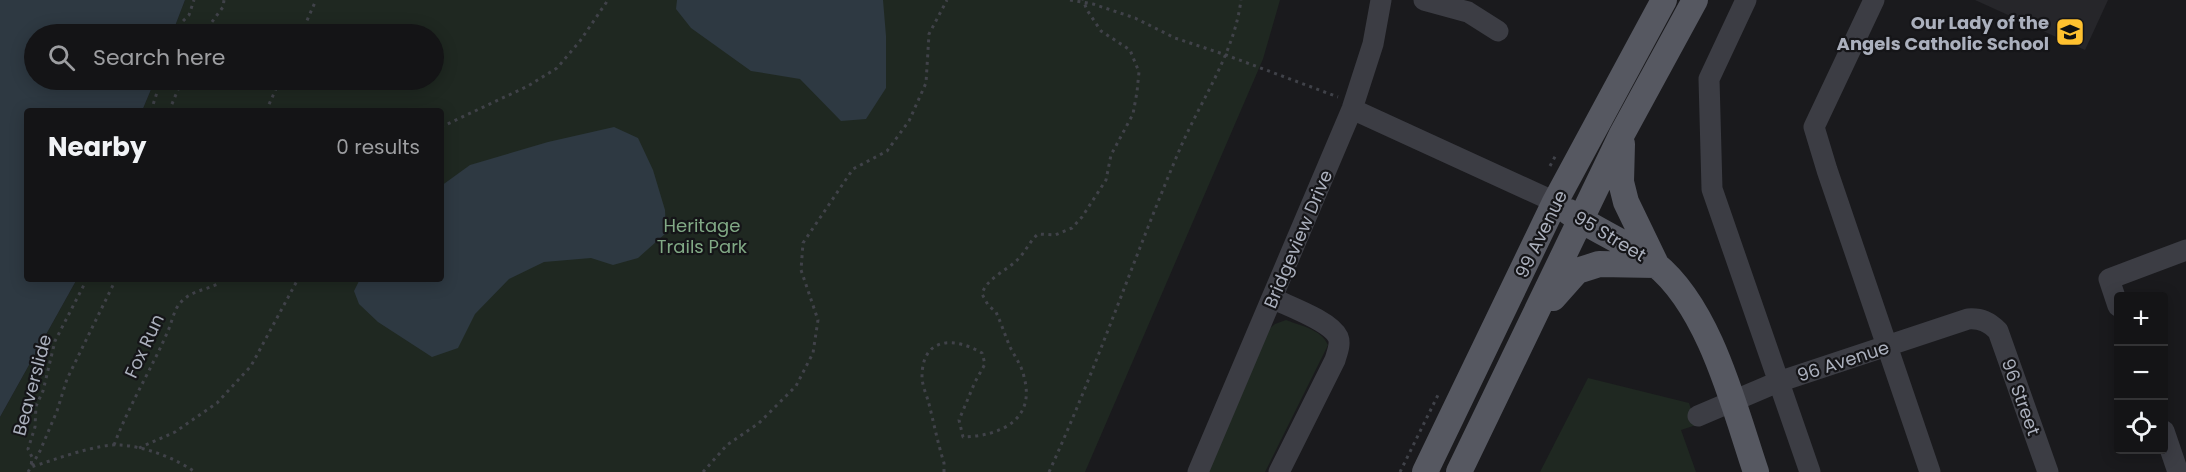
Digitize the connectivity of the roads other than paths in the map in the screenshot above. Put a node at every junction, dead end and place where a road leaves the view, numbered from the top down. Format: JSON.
{"nodes":[{"id":1,"x":1381,"y":0,"type":"edge"},
{"id":2,"x":1424,"y":0,"type":"edge"},
{"id":3,"x":1664,"y":0,"type":"edge"},
{"id":4,"x":1695,"y":0,"type":"edge"},
{"id":5,"x":1746,"y":0,"type":"edge"},
{"id":6,"x":1874,"y":0,"type":"edge"},
{"id":7,"x":1498,"y":31,"type":"dead end"},
{"id":8,"x":1353,"y":105,"type":"junction"},
{"id":9,"x":1623,"y":134,"type":"junction"},
{"id":10,"x":1555,"y":202,"type":"junction"},
{"id":11,"x":1581,"y":220,"type":"junction"},
{"id":12,"x":2186,"y":250,"type":"edge"},
{"id":13,"x":1656,"y":265,"type":"junction"},
{"id":14,"x":2114,"y":294,"type":"edge"},
{"id":15,"x":1272,"y":298,"type":"junction"},
{"id":16,"x":1534,"y":318,"type":"junction"},
{"id":17,"x":1991,"y":324,"type":"joint"},
{"id":18,"x":1887,"y":346,"type":"junction"},
{"id":19,"x":1778,"y":382,"type":"junction"},
{"id":20,"x":1732,"y":403,"type":"junction"},
{"id":21,"x":1698,"y":416,"type":"dead end"},
{"id":22,"x":2168,"y":445,"type":"edge"},
{"id":23,"x":1198,"y":472,"type":"edge"},
{"id":24,"x":1280,"y":472,"type":"edge"},
{"id":25,"x":1425,"y":472,"type":"edge"},
{"id":26,"x":1459,"y":472,"type":"edge"},
{"id":27,"x":1756,"y":472,"type":"edge"},
{"id":28,"x":1810,"y":472,"type":"edge"},
{"id":29,"x":1930,"y":472,"type":"edge"},
{"id":30,"x":2048,"y":472,"type":"edge"},
{"id":31,"x":2178,"y":472,"type":"edge"}],
"edges":[{"from":1,"to":8,"type":"street","name":"Bridgeview Drive"},
{"from":2,"to":7,"type":"street"},
{"from":3,"to":10,"type":"main road","name":"99 Avenue"},
{"from":4,"to":9,"type":"main road","name":"99 Avenue"},
{"from":5,"to":19,"type":"street"},
{"from":6,"to":18,"type":"street"},
{"from":8,"to":10,"type":"street","name":"95 Street"},
{"from":8,"to":15,"type":"street","name":"Bridgeview Drive"},
{"from":9,"to":11,"type":"main road","name":"99 Avenue"},
{"from":9,"to":13,"type":"main road"},
{"from":10,"to":11,"type":"main road","name":"95 Street"},
{"from":10,"to":25,"type":"main road","name":"99 Avenue"},
{"from":11,"to":13,"type":"main road","name":"95 Street"},
{"from":11,"to":16,"type":"main road","name":"99 Avenue"},
{"from":12,"to":14,"type":"street"},
{"from":13,"to":16,"type":"main road"},
{"from":13,"to":20,"type":"main road","name":"95 Street"},
{"from":15,"to":23,"type":"street","name":"Bridgeview Drive"},
{"from":15,"to":24,"type":"street"},
{"from":16,"to":26,"type":"main road","name":"99 Avenue"},
{"from":17,"to":18,"type":"street","name":"96 Avenue"},
{"from":17,"to":30,"type":"street","name":"96 Street"},
{"from":18,"to":19,"type":"street","name":"96 Avenue"},
{"from":18,"to":29,"type":"street"},
{"from":19,"to":20,"type":"street","name":"96 Avenue"},
{"from":19,"to":28,"type":"street"},
{"from":20,"to":21,"type":"street","name":"96 Avenue"},
{"from":20,"to":27,"type":"main road","name":"95 Street"},
{"from":22,"to":31,"type":"street"}]}
